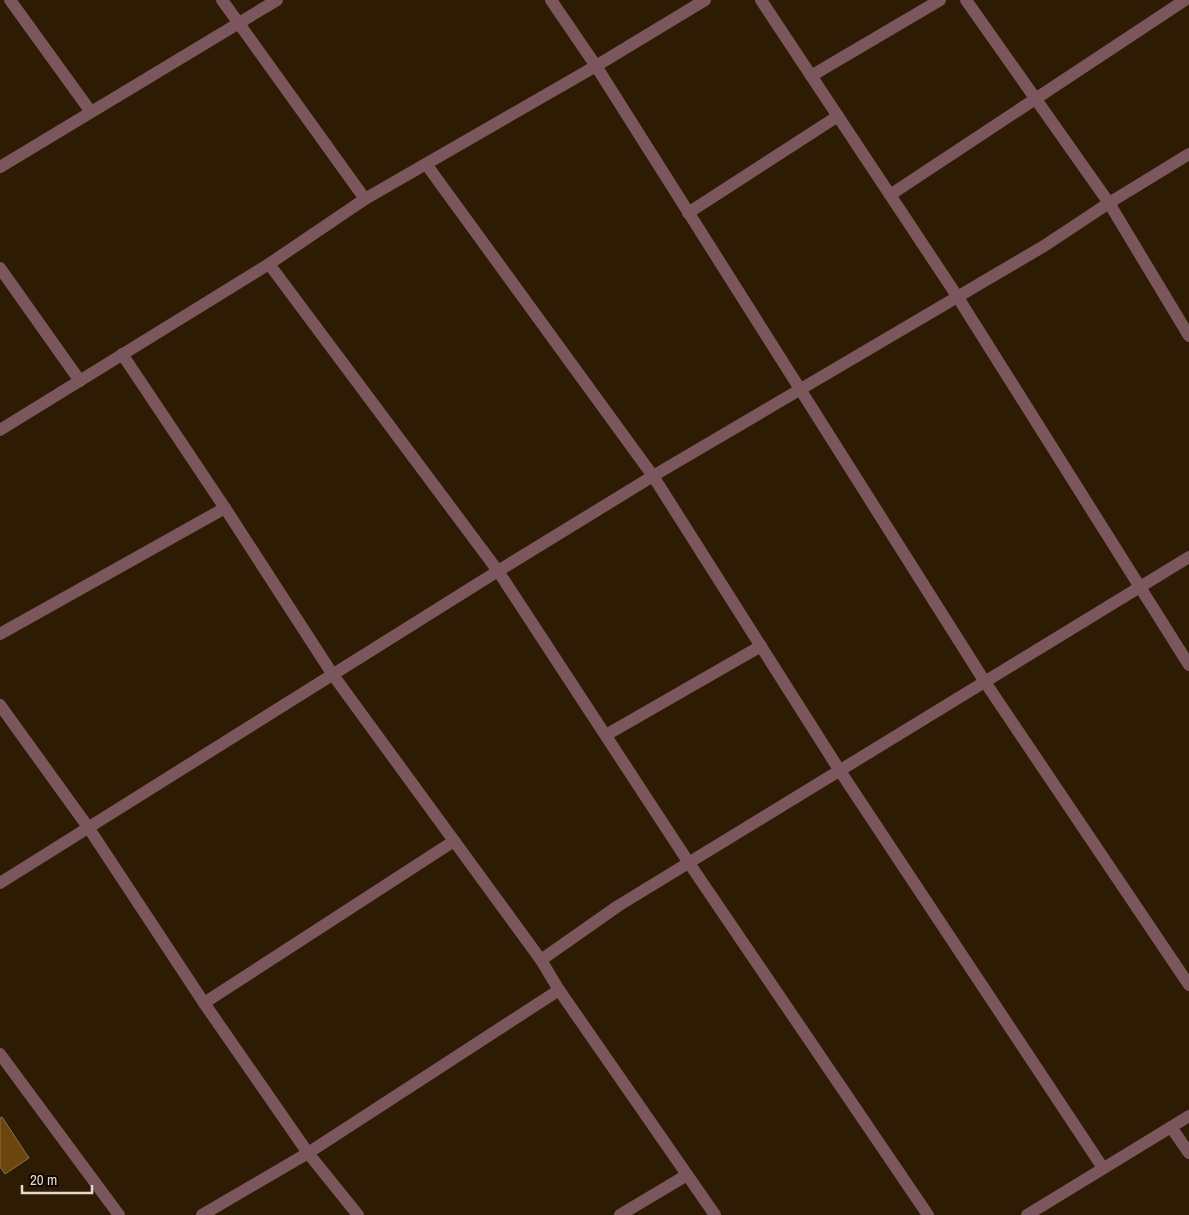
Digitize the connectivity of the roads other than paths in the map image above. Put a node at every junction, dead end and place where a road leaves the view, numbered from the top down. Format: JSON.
{"nodes":[{"id":1,"x":10,"y":0,"type":"edge"},
{"id":2,"x":222,"y":0,"type":"edge"},
{"id":3,"x":277,"y":0,"type":"edge"},
{"id":4,"x":551,"y":0,"type":"edge"},
{"id":5,"x":705,"y":0,"type":"edge"},
{"id":6,"x":761,"y":0,"type":"edge"},
{"id":7,"x":940,"y":0,"type":"edge"},
{"id":8,"x":966,"y":0,"type":"edge"},
{"id":9,"x":1185,"y":0,"type":"edge"},
{"id":10,"x":239,"y":23,"type":"junction"},
{"id":11,"x":596,"y":66,"type":"junction"},
{"id":12,"x":811,"y":76,"type":"junction"},
{"id":13,"x":1036,"y":99,"type":"junction"},
{"id":14,"x":91,"y":112,"type":"junction"},
{"id":15,"x":838,"y":116,"type":"junction"},
{"id":16,"x":1189,"y":154,"type":"edge"},
{"id":17,"x":426,"y":164,"type":"junction"},
{"id":18,"x":0,"y":167,"type":"edge"},
{"id":19,"x":890,"y":195,"type":"junction"},
{"id":20,"x":364,"y":199,"type":"junction"},
{"id":21,"x":1109,"y":203,"type":"junction"},
{"id":22,"x":688,"y":213,"type":"junction"},
{"id":23,"x":269,"y":264,"type":"junction"},
{"id":24,"x":0,"y":268,"type":"edge"},
{"id":25,"x":957,"y":296,"type":"junction"},
{"id":26,"x":1189,"y":336,"type":"edge"},
{"id":27,"x":122,"y":354,"type":"junction"},
{"id":28,"x":80,"y":381,"type":"junction"},
{"id":29,"x":799,"y":390,"type":"junction"},
{"id":30,"x":0,"y":430,"type":"edge"},
{"id":31,"x":653,"y":476,"type":"junction"},
{"id":32,"x":225,"y":508,"type":"junction"},
{"id":33,"x":1189,"y":557,"type":"edge"},
{"id":34,"x":498,"y":571,"type":"junction"},
{"id":35,"x":1140,"y":586,"type":"junction"},
{"id":36,"x":0,"y":634,"type":"edge"},
{"id":37,"x":760,"y":646,"type":"junction"},
{"id":38,"x":1189,"y":665,"type":"edge"},
{"id":39,"x":333,"y":675,"type":"junction"},
{"id":40,"x":985,"y":682,"type":"junction"},
{"id":41,"x":0,"y":706,"type":"edge"},
{"id":42,"x":606,"y":735,"type":"junction"},
{"id":43,"x":840,"y":772,"type":"junction"},
{"id":44,"x":88,"y":827,"type":"junction"},
{"id":45,"x":454,"y":841,"type":"junction"},
{"id":46,"x":689,"y":863,"type":"junction"},
{"id":47,"x":0,"y":883,"type":"edge"},
{"id":48,"x":541,"y":960,"type":"junction"},
{"id":49,"x":1189,"y":986,"type":"edge"},
{"id":50,"x":559,"y":990,"type":"junction"},
{"id":51,"x":204,"y":1003,"type":"junction"},
{"id":52,"x":0,"y":1054,"type":"edge"},
{"id":53,"x":1189,"y":1116,"type":"edge"},
{"id":54,"x":1171,"y":1127,"type":"junction"},
{"id":55,"x":308,"y":1153,"type":"junction"},
{"id":56,"x":1189,"y":1153,"type":"edge"},
{"id":57,"x":1103,"y":1168,"type":"junction"},
{"id":58,"x":688,"y":1176,"type":"junction"},
{"id":59,"x":119,"y":1215,"type":"edge"},
{"id":60,"x":202,"y":1215,"type":"edge"},
{"id":61,"x":358,"y":1215,"type":"edge"},
{"id":62,"x":620,"y":1215,"type":"edge"},
{"id":63,"x":715,"y":1215,"type":"edge"},
{"id":64,"x":928,"y":1215,"type":"edge"},
{"id":65,"x":1027,"y":1215,"type":"edge"}],
"edges":[{"from":1,"to":14,"type":"street"},
{"from":2,"to":10,"type":"street"},
{"from":3,"to":10,"type":"street"},
{"from":4,"to":11,"type":"street"},
{"from":5,"to":11,"type":"street"},
{"from":6,"to":12,"type":"street"},
{"from":7,"to":12,"type":"street"},
{"from":8,"to":13,"type":"street"},
{"from":9,"to":13,"type":"street"},
{"from":10,"to":14,"type":"street"},
{"from":10,"to":20,"type":"street"},
{"from":11,"to":17,"type":"street"},
{"from":11,"to":22,"type":"street"},
{"from":12,"to":15,"type":"street"},
{"from":13,"to":19,"type":"street"},
{"from":13,"to":21,"type":"street"},
{"from":14,"to":18,"type":"street"},
{"from":15,"to":19,"type":"street"},
{"from":15,"to":22,"type":"street"},
{"from":16,"to":21,"type":"street"},
{"from":17,"to":20,"type":"street"},
{"from":17,"to":31,"type":"street"},
{"from":19,"to":25,"type":"street"},
{"from":20,"to":23,"type":"street"},
{"from":21,"to":25,"type":"street"},
{"from":21,"to":26,"type":"street"},
{"from":22,"to":29,"type":"street"},
{"from":23,"to":27,"type":"street"},
{"from":23,"to":34,"type":"street"},
{"from":24,"to":28,"type":"street"},
{"from":25,"to":29,"type":"street"},
{"from":25,"to":35,"type":"street"},
{"from":27,"to":28,"type":"street"},
{"from":27,"to":32,"type":"street"},
{"from":28,"to":30,"type":"street"},
{"from":29,"to":31,"type":"street"},
{"from":29,"to":40,"type":"street"},
{"from":31,"to":34,"type":"street"},
{"from":31,"to":37,"type":"street"},
{"from":32,"to":36,"type":"street"},
{"from":32,"to":39,"type":"street"},
{"from":33,"to":35,"type":"street"},
{"from":34,"to":39,"type":"street"},
{"from":34,"to":42,"type":"street"},
{"from":35,"to":38,"type":"street"},
{"from":35,"to":40,"type":"street"},
{"from":37,"to":42,"type":"street"},
{"from":37,"to":43,"type":"street"},
{"from":39,"to":44,"type":"street"},
{"from":39,"to":45,"type":"street"},
{"from":40,"to":43,"type":"street"},
{"from":40,"to":49,"type":"street"},
{"from":41,"to":44,"type":"street"},
{"from":42,"to":46,"type":"street"},
{"from":43,"to":46,"type":"street"},
{"from":43,"to":57,"type":"street"},
{"from":44,"to":47,"type":"street"},
{"from":44,"to":51,"type":"street"},
{"from":45,"to":48,"type":"street"},
{"from":45,"to":51,"type":"street"},
{"from":46,"to":48,"type":"street"},
{"from":46,"to":64,"type":"street"},
{"from":48,"to":50,"type":"street"},
{"from":50,"to":55,"type":"street"},
{"from":50,"to":58,"type":"street"},
{"from":51,"to":55,"type":"street"},
{"from":52,"to":59,"type":"street"},
{"from":53,"to":54,"type":"street"},
{"from":54,"to":56,"type":"street"},
{"from":54,"to":57,"type":"street"},
{"from":55,"to":60,"type":"street"},
{"from":55,"to":61,"type":"street"},
{"from":57,"to":65,"type":"street"},
{"from":58,"to":62,"type":"street"},
{"from":58,"to":63,"type":"street"}]}
